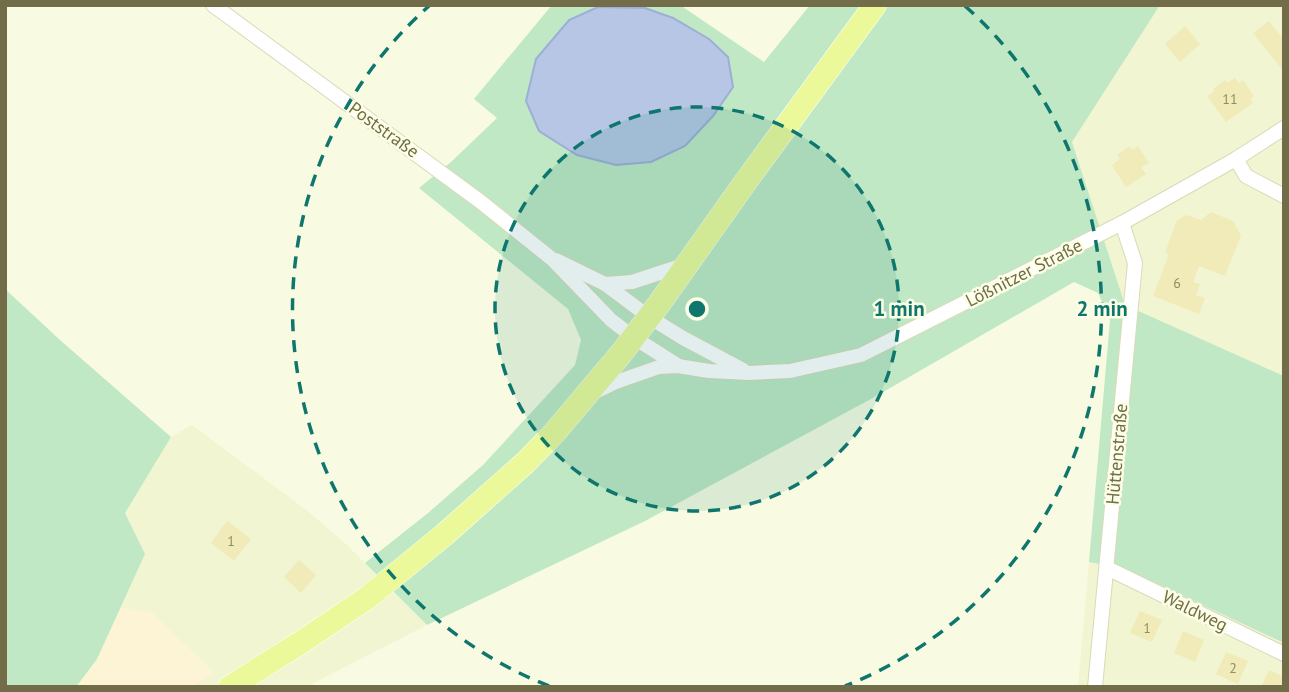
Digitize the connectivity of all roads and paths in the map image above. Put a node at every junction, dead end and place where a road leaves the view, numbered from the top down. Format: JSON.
{"nodes":[{"id":1,"x":214,"y":5,"type":"edge"},
{"id":2,"x":876,"y":5,"type":"edge"},
{"id":3,"x":1284,"y":128,"type":"edge"},
{"id":4,"x":1236,"y":159,"type":"junction"},
{"id":5,"x":1284,"y":196,"type":"edge"},
{"id":6,"x":1122,"y":223,"type":"junction"},
{"id":7,"x":552,"y":259,"type":"junction"},
{"id":8,"x":688,"y":263,"type":"junction"},
{"id":9,"x":605,"y":284,"type":"junction"},
{"id":10,"x":649,"y":317,"type":"junction"},
{"id":11,"x":633,"y":337,"type":"junction"},
{"id":12,"x":678,"y":366,"type":"junction"},
{"id":13,"x":749,"y":373,"type":"junction"},
{"id":14,"x":585,"y":397,"type":"junction"},
{"id":15,"x":1107,"y":568,"type":"junction"},
{"id":16,"x":1284,"y":654,"type":"edge"},
{"id":17,"x":233,"y":686,"type":"edge"},
{"id":18,"x":1095,"y":687,"type":"edge"}],
"edges":[{"from":1,"to":7,"type":"street","name":"Poststraße"},
{"from":2,"to":8,"type":"main road"},
{"from":3,"to":4,"type":"street","name":"Lößnitzer Straße"},
{"from":4,"to":5,"type":"street"},
{"from":4,"to":6,"type":"street","name":"Lößnitzer Straße"},
{"from":6,"to":13,"type":"street","name":"Lößnitzer Straße"},
{"from":6,"to":15,"type":"street","name":"Hüttenstraße"},
{"from":7,"to":9,"type":"street","name":"Poststraße"},
{"from":7,"to":11,"type":"street","name":"Poststraße"},
{"from":8,"to":9,"type":"street"},
{"from":8,"to":10,"type":"main road"},
{"from":9,"to":10,"type":"street","name":"Poststraße"},
{"from":10,"to":11,"type":"main road"},
{"from":10,"to":13,"type":"street"},
{"from":11,"to":12,"type":"street","name":"Lößnitzer Straße"},
{"from":11,"to":14,"type":"main road"},
{"from":12,"to":13,"type":"street","name":"Lößnitzer Straße"},
{"from":12,"to":14,"type":"street","name":"Lößnitzer Straße"},
{"from":14,"to":17,"type":"main road"},
{"from":15,"to":16,"type":"street","name":"Waldweg"},
{"from":15,"to":18,"type":"street","name":"Hüttenstraße"}]}
